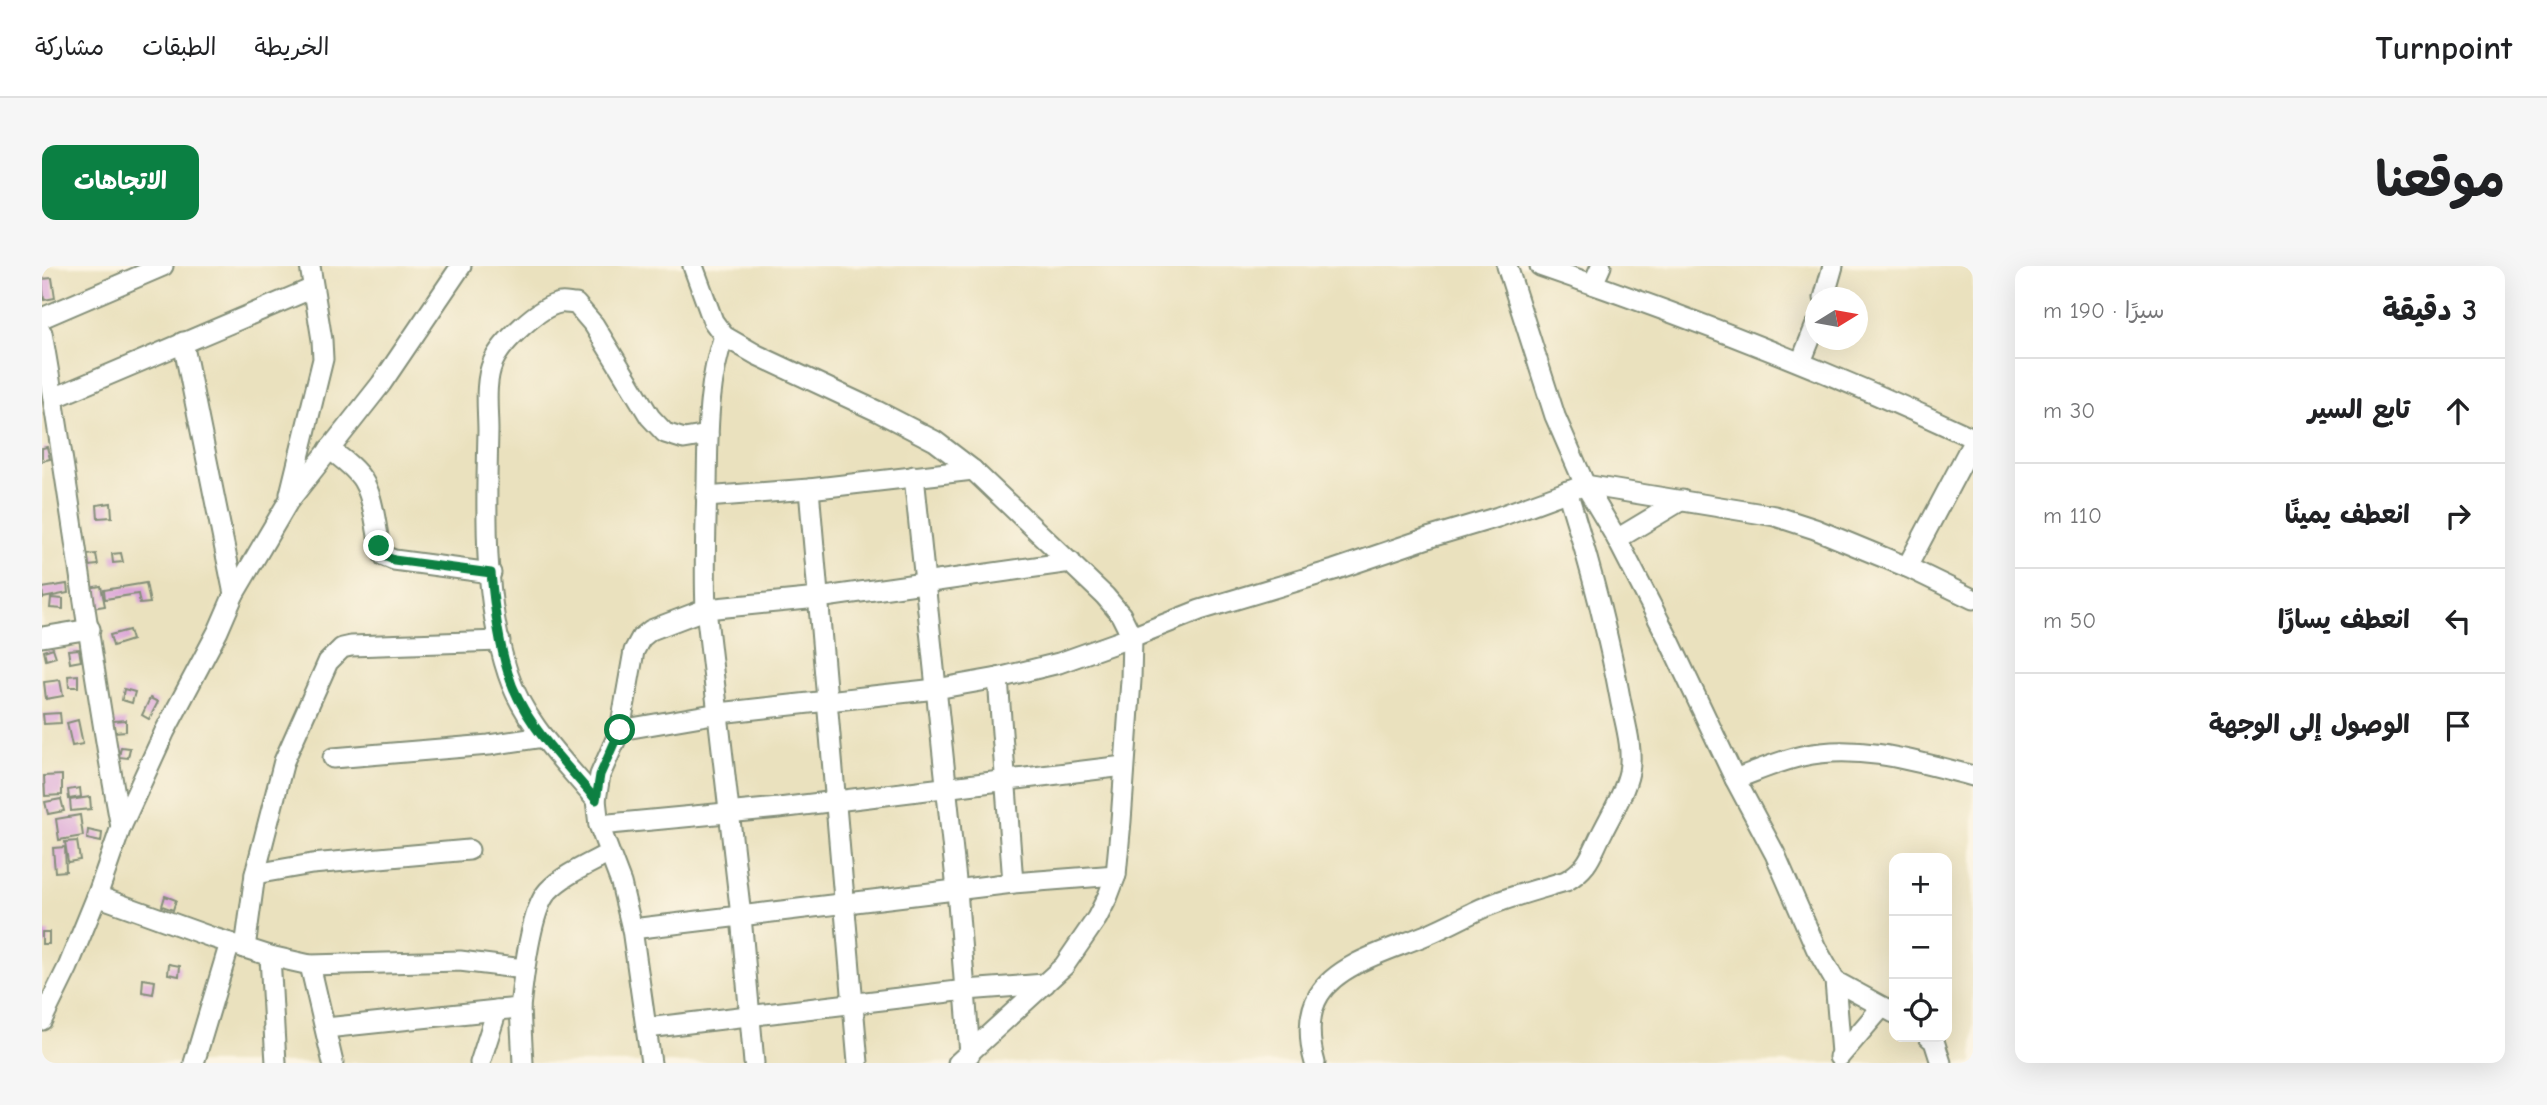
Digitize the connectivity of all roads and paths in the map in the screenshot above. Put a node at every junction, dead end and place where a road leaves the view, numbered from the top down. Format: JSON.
{"nodes":[{"id":1,"x":163,"y":266,"type":"edge"},
{"id":2,"x":310,"y":266,"type":"edge"},
{"id":3,"x":461,"y":266,"type":"edge"},
{"id":4,"x":694,"y":266,"type":"edge"},
{"id":5,"x":1507,"y":266,"type":"edge"},
{"id":6,"x":1540,"y":266,"type":"edge"},
{"id":7,"x":1833,"y":266,"type":"edge"},
{"id":8,"x":1597,"y":275,"type":"edge"},
{"id":9,"x":1827,"y":287,"type":"edge"},
{"id":10,"x":313,"y":288,"type":"junction"},
{"id":11,"x":42,"y":318,"type":"edge"},
{"id":12,"x":42,"y":333,"type":"edge"},
{"id":13,"x":724,"y":335,"type":"junction"},
{"id":14,"x":183,"y":342,"type":"junction"},
{"id":15,"x":1806,"y":350,"type":"edge"},
{"id":16,"x":1801,"y":362,"type":"junction"},
{"id":17,"x":54,"y":398,"type":"junction"},
{"id":18,"x":708,"y":435,"type":"junction"},
{"id":19,"x":1973,"y":440,"type":"edge"},
{"id":20,"x":329,"y":449,"type":"junction"},
{"id":21,"x":973,"y":470,"type":"junction"},
{"id":22,"x":914,"y":476,"type":"junction"},
{"id":23,"x":1576,"y":488,"type":"junction"},
{"id":24,"x":809,"y":489,"type":"junction"},
{"id":25,"x":706,"y":497,"type":"junction"},
{"id":26,"x":1682,"y":500,"type":"junction"},
{"id":27,"x":288,"y":502,"type":"junction"},
{"id":28,"x":1618,"y":539,"type":"junction"},
{"id":29,"x":1071,"y":562,"type":"junction"},
{"id":30,"x":1907,"y":567,"type":"junction"},
{"id":31,"x":491,"y":573,"type":"junction"},
{"id":32,"x":924,"y":584,"type":"junction"},
{"id":33,"x":234,"y":594,"type":"junction"},
{"id":34,"x":818,"y":598,"type":"junction"},
{"id":35,"x":1973,"y":598,"type":"edge"},
{"id":36,"x":706,"y":609,"type":"junction"},
{"id":37,"x":90,"y":629,"type":"junction"},
{"id":38,"x":42,"y":637,"type":"edge"},
{"id":39,"x":1132,"y":637,"type":"junction"},
{"id":40,"x":500,"y":641,"type":"junction"},
{"id":41,"x":998,"y":678,"type":"junction"},
{"id":42,"x":936,"y":689,"type":"junction"},
{"id":43,"x":828,"y":701,"type":"junction"},
{"id":44,"x":719,"y":713,"type":"junction"},
{"id":45,"x":620,"y":730,"type":"junction"},
{"id":46,"x":543,"y":737,"type":"junction"},
{"id":47,"x":333,"y":758,"type":"dead end"},
{"id":48,"x":1124,"y":766,"type":"junction"},
{"id":49,"x":1973,"y":776,"type":"edge"},
{"id":50,"x":1005,"y":779,"type":"junction"},
{"id":51,"x":1735,"y":779,"type":"junction"},
{"id":52,"x":945,"y":786,"type":"junction"},
{"id":53,"x":596,"y":800,"type":"junction"},
{"id":54,"x":835,"y":801,"type":"junction"},
{"id":55,"x":728,"y":813,"type":"junction"},
{"id":56,"x":599,"y":825,"type":"junction"},
{"id":57,"x":121,"y":827,"type":"junction"},
{"id":58,"x":469,"y":850,"type":"dead end"},
{"id":59,"x":609,"y":853,"type":"junction"},
{"id":60,"x":255,"y":874,"type":"junction"},
{"id":61,"x":1116,"y":875,"type":"junction"},
{"id":62,"x":1013,"y":883,"type":"junction"},
{"id":63,"x":957,"y":890,"type":"junction"},
{"id":64,"x":97,"y":896,"type":"junction"},
{"id":65,"x":845,"y":902,"type":"junction"},
{"id":66,"x":741,"y":916,"type":"junction"},
{"id":67,"x":632,"y":929,"type":"junction"},
{"id":68,"x":237,"y":946,"type":"junction"},
{"id":69,"x":270,"y":956,"type":"junction"},
{"id":70,"x":310,"y":965,"type":"junction"},
{"id":71,"x":524,"y":968,"type":"junction"},
{"id":72,"x":1835,"y":981,"type":"junction"},
{"id":73,"x":1045,"y":985,"type":"junction"},
{"id":74,"x":966,"y":990,"type":"junction"},
{"id":75,"x":851,"y":1004,"type":"junction"},
{"id":76,"x":520,"y":1008,"type":"junction"},
{"id":77,"x":497,"y":1010,"type":"junction"},
{"id":78,"x":1888,"y":1010,"type":"edge"},
{"id":79,"x":749,"y":1017,"type":"junction"},
{"id":80,"x":42,"y":1020,"type":"edge"},
{"id":81,"x":326,"y":1028,"type":"junction"},
{"id":82,"x":648,"y":1028,"type":"junction"},
{"id":83,"x":1934,"y":1042,"type":"edge"},
{"id":84,"x":964,"y":1058,"type":"edge"},
{"id":85,"x":1838,"y":1058,"type":"edge"},
{"id":86,"x":194,"y":1063,"type":"edge"},
{"id":87,"x":276,"y":1063,"type":"edge"},
{"id":88,"x":334,"y":1063,"type":"edge"},
{"id":89,"x":480,"y":1063,"type":"edge"},
{"id":90,"x":523,"y":1063,"type":"edge"},
{"id":91,"x":651,"y":1063,"type":"edge"},
{"id":92,"x":754,"y":1063,"type":"edge"},
{"id":93,"x":858,"y":1063,"type":"edge"},
{"id":94,"x":1315,"y":1063,"type":"edge"},
{"id":95,"x":1941,"y":1063,"type":"edge"}],
"edges":[{"from":1,"to":11,"type":"street"},
{"from":2,"to":10,"type":"street"},
{"from":3,"to":20,"type":"street"},
{"from":4,"to":13,"type":"street"},
{"from":5,"to":23,"type":"street"},
{"from":6,"to":8,"type":"street"},
{"from":7,"to":9,"type":"street"},
{"from":8,"to":16,"type":"street"},
{"from":10,"to":14,"type":"street"},
{"from":10,"to":27,"type":"street"},
{"from":12,"to":17,"type":"street"},
{"from":13,"to":18,"type":"street"},
{"from":13,"to":21,"type":"street"},
{"from":14,"to":17,"type":"street"},
{"from":14,"to":33,"type":"street"},
{"from":15,"to":16,"type":"street"},
{"from":16,"to":19,"type":"street"},
{"from":17,"to":37,"type":"street"},
{"from":18,"to":25,"type":"street"},
{"from":18,"to":31,"type":"street"},
{"from":19,"to":30,"type":"street"},
{"from":20,"to":27,"type":"street"},
{"from":20,"to":31,"type":"street"},
{"from":21,"to":22,"type":"street"},
{"from":21,"to":29,"type":"street"},
{"from":22,"to":24,"type":"street"},
{"from":22,"to":32,"type":"street"},
{"from":23,"to":26,"type":"street"},
{"from":23,"to":28,"type":"street"},
{"from":23,"to":39,"type":"street"},
{"from":23,"to":94,"type":"street"},
{"from":24,"to":25,"type":"street"},
{"from":24,"to":34,"type":"street"},
{"from":25,"to":36,"type":"street"},
{"from":26,"to":28,"type":"street"},
{"from":26,"to":30,"type":"street"},
{"from":27,"to":33,"type":"street"},
{"from":28,"to":51,"type":"street"},
{"from":29,"to":32,"type":"street"},
{"from":29,"to":39,"type":"street"},
{"from":30,"to":35,"type":"street"},
{"from":31,"to":40,"type":"street"},
{"from":32,"to":34,"type":"street"},
{"from":32,"to":42,"type":"street"},
{"from":33,"to":57,"type":"street"},
{"from":34,"to":36,"type":"street"},
{"from":34,"to":43,"type":"street"},
{"from":36,"to":44,"type":"street"},
{"from":36,"to":45,"type":"street"},
{"from":37,"to":38,"type":"street"},
{"from":37,"to":57,"type":"street"},
{"from":39,"to":41,"type":"street"},
{"from":39,"to":48,"type":"street"},
{"from":40,"to":46,"type":"street"},
{"from":40,"to":60,"type":"street"},
{"from":41,"to":42,"type":"street"},
{"from":41,"to":50,"type":"street"},
{"from":42,"to":43,"type":"street"},
{"from":42,"to":52,"type":"street"},
{"from":43,"to":44,"type":"street"},
{"from":43,"to":54,"type":"street"},
{"from":44,"to":45,"type":"street"},
{"from":44,"to":55,"type":"street"},
{"from":45,"to":53,"type":"street"},
{"from":46,"to":47,"type":"street"},
{"from":46,"to":53,"type":"street"},
{"from":48,"to":50,"type":"street"},
{"from":48,"to":61,"type":"street"},
{"from":49,"to":51,"type":"street"},
{"from":50,"to":52,"type":"street"},
{"from":50,"to":62,"type":"street"},
{"from":51,"to":72,"type":"street"},
{"from":52,"to":54,"type":"street"},
{"from":52,"to":63,"type":"street"},
{"from":53,"to":56,"type":"street"},
{"from":54,"to":55,"type":"street"},
{"from":54,"to":65,"type":"street"},
{"from":55,"to":56,"type":"street"},
{"from":55,"to":66,"type":"street"},
{"from":56,"to":59,"type":"street"},
{"from":57,"to":64,"type":"street"},
{"from":58,"to":60,"type":"street"},
{"from":59,"to":67,"type":"street"},
{"from":59,"to":71,"type":"street"},
{"from":60,"to":68,"type":"street"},
{"from":61,"to":62,"type":"street"},
{"from":61,"to":73,"type":"street"},
{"from":62,"to":63,"type":"street"},
{"from":63,"to":65,"type":"street"},
{"from":63,"to":74,"type":"street"},
{"from":64,"to":68,"type":"street"},
{"from":64,"to":80,"type":"street"},
{"from":65,"to":66,"type":"street"},
{"from":65,"to":75,"type":"street"},
{"from":66,"to":67,"type":"street"},
{"from":66,"to":79,"type":"street"},
{"from":67,"to":82,"type":"street"},
{"from":68,"to":69,"type":"street"},
{"from":68,"to":86,"type":"street"},
{"from":69,"to":70,"type":"street"},
{"from":69,"to":87,"type":"street"},
{"from":70,"to":71,"type":"street"},
{"from":70,"to":81,"type":"street"},
{"from":71,"to":76,"type":"street"},
{"from":72,"to":78,"type":"street"},
{"from":72,"to":85,"type":"street"},
{"from":73,"to":74,"type":"street"},
{"from":73,"to":84,"type":"street"},
{"from":74,"to":75,"type":"street"},
{"from":74,"to":84,"type":"street"},
{"from":75,"to":79,"type":"street"},
{"from":75,"to":93,"type":"street"},
{"from":76,"to":77,"type":"street"},
{"from":76,"to":90,"type":"street"},
{"from":77,"to":81,"type":"street"},
{"from":77,"to":89,"type":"street"},
{"from":78,"to":85,"type":"street"},
{"from":79,"to":82,"type":"street"},
{"from":79,"to":92,"type":"street"},
{"from":81,"to":88,"type":"street"},
{"from":82,"to":91,"type":"street"},
{"from":83,"to":95,"type":"street"}]}
